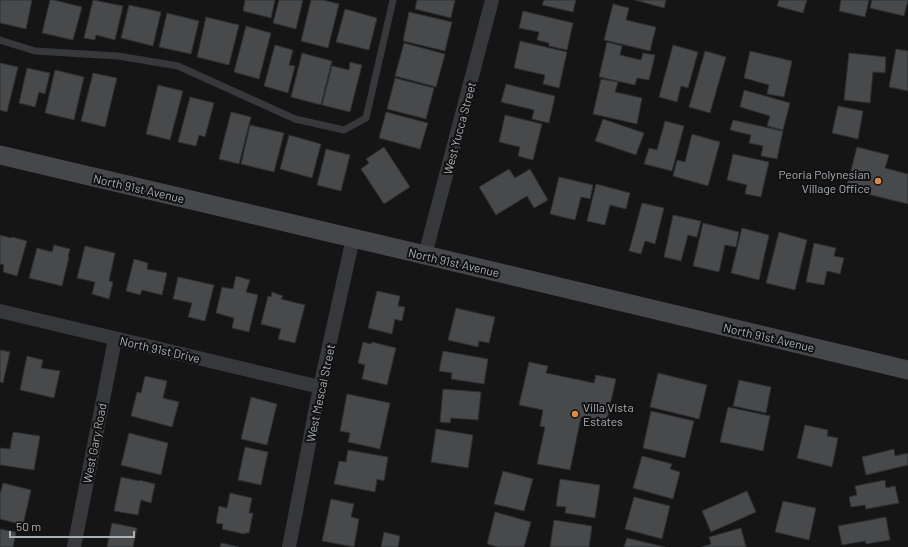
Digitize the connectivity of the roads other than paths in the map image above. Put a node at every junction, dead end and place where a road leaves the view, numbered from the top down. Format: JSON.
{"nodes":[{"id":1,"x":391,"y":0,"type":"edge"},
{"id":2,"x":492,"y":0,"type":"edge"},
{"id":3,"x":0,"y":40,"type":"edge"},
{"id":4,"x":0,"y":155,"type":"edge"},
{"id":5,"x":353,"y":238,"type":"junction"},
{"id":6,"x":425,"y":255,"type":"junction"},
{"id":7,"x":0,"y":311,"type":"edge"},
{"id":8,"x":115,"y":338,"type":"junction"},
{"id":9,"x":908,"y":370,"type":"edge"},
{"id":10,"x":320,"y":386,"type":"junction"},
{"id":11,"x":74,"y":547,"type":"edge"},
{"id":12,"x":289,"y":547,"type":"edge"}],
"edges":[{"from":1,"to":3,"type":"lane"},
{"from":2,"to":6,"type":"street","name":"West Yucca Street"},
{"from":4,"to":5,"type":"main road","name":"North 91st Avenue"},
{"from":5,"to":6,"type":"main road","name":"North 91st Avenue"},
{"from":5,"to":10,"type":"street","name":"West Mescal Street"},
{"from":6,"to":9,"type":"main road","name":"North 91st Avenue"},
{"from":7,"to":8,"type":"street","name":"North 91st Drive"},
{"from":8,"to":10,"type":"street","name":"North 91st Drive"},
{"from":8,"to":11,"type":"street","name":"West Gary Road"},
{"from":10,"to":12,"type":"street","name":"West Mescal Street"}]}
